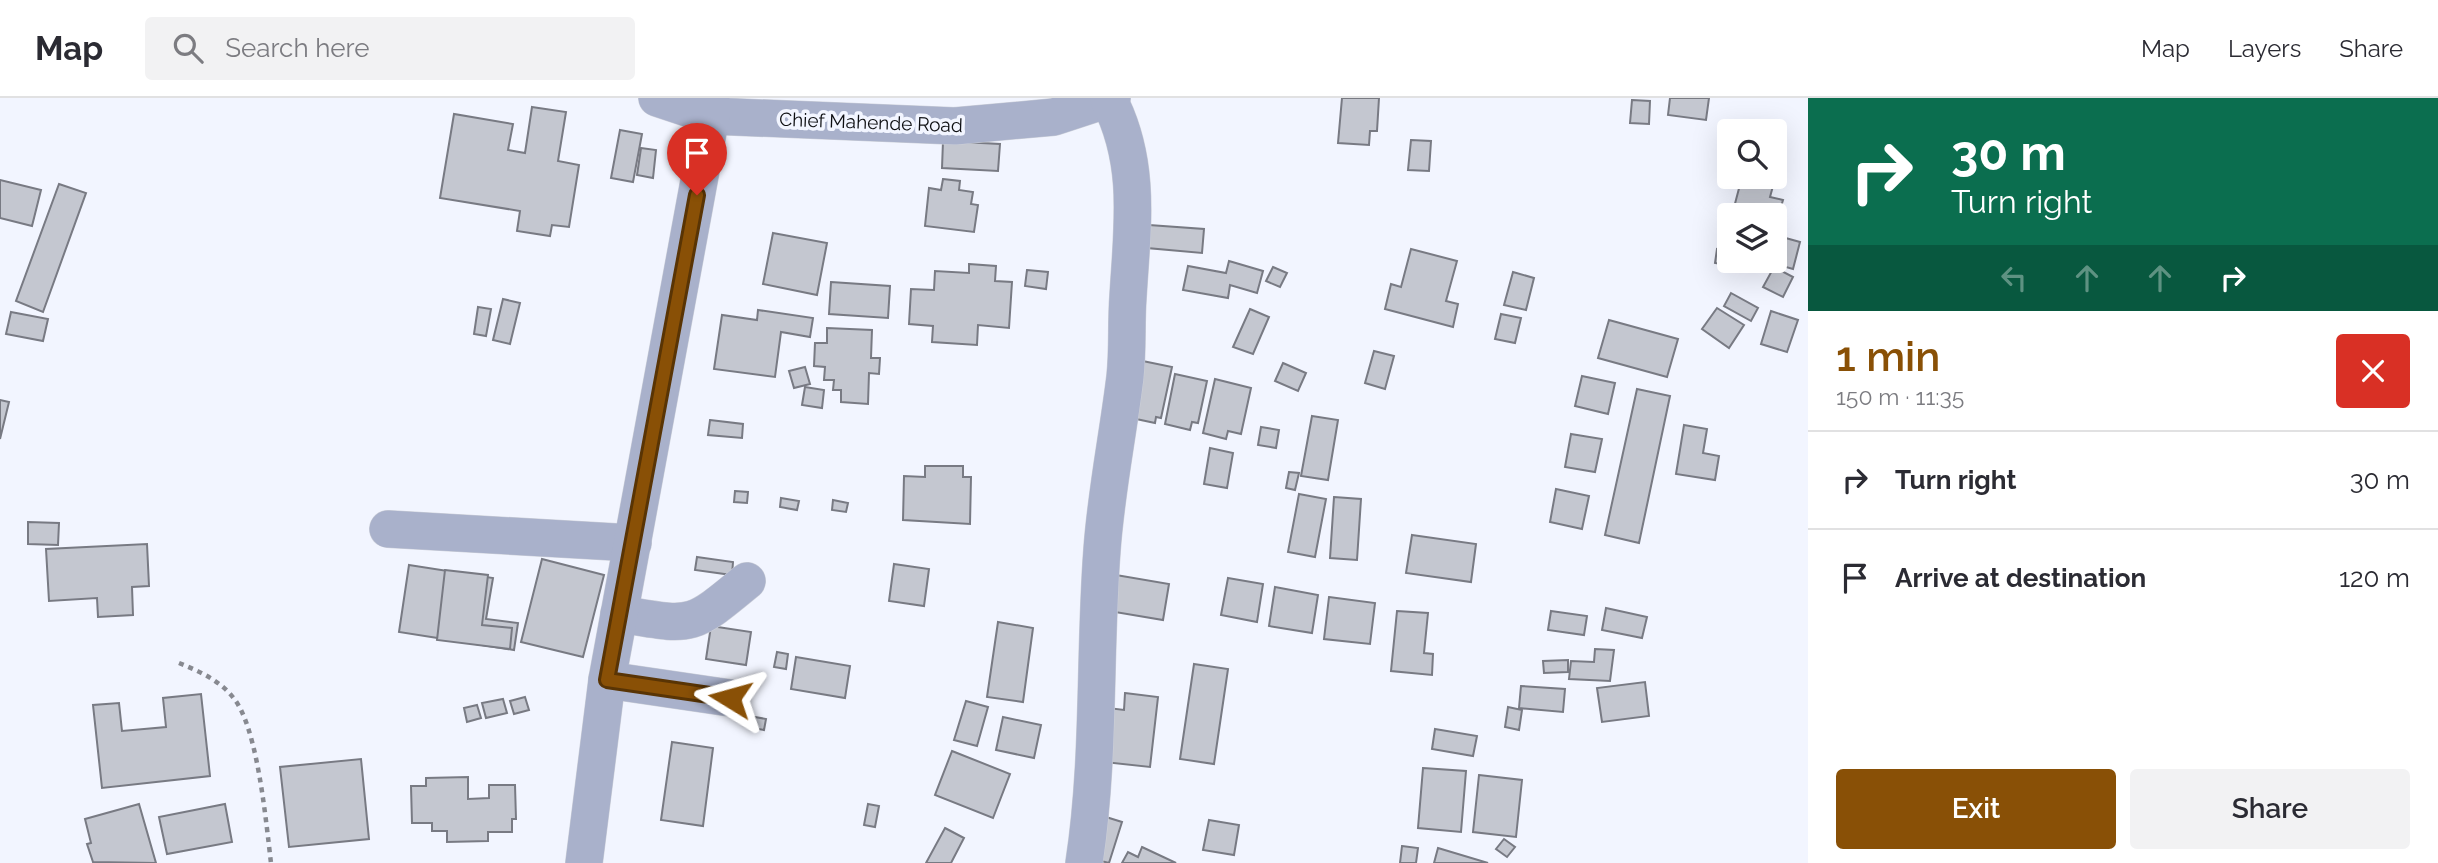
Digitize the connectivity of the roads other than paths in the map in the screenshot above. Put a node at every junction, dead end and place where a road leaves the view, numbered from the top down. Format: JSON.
{"nodes":[{"id":1,"x":657,"y":98,"type":"edge"},
{"id":2,"x":1111,"y":99,"type":"edge"},
{"id":3,"x":711,"y":107,"type":"edge"},
{"id":4,"x":388,"y":529,"type":"dead end"},
{"id":5,"x":633,"y":542,"type":"junction"},
{"id":6,"x":747,"y":581,"type":"dead end"},
{"id":7,"x":619,"y":614,"type":"junction"},
{"id":8,"x":607,"y":680,"type":"junction"},
{"id":9,"x":730,"y":698,"type":"dead end"},
{"id":10,"x":584,"y":863,"type":"edge"},
{"id":11,"x":1084,"y":863,"type":"edge"}],
"edges":[{"from":1,"to":3,"type":"street","name":"Chief Mahende Road"},
{"from":2,"to":3,"type":"street","name":"Chief Mahende Road"},
{"from":2,"to":11,"type":"street"},
{"from":3,"to":5,"type":"street"},
{"from":4,"to":5,"type":"street"},
{"from":5,"to":7,"type":"street"},
{"from":6,"to":7,"type":"street"},
{"from":7,"to":8,"type":"street"},
{"from":8,"to":9,"type":"street"},
{"from":8,"to":10,"type":"street"}]}
